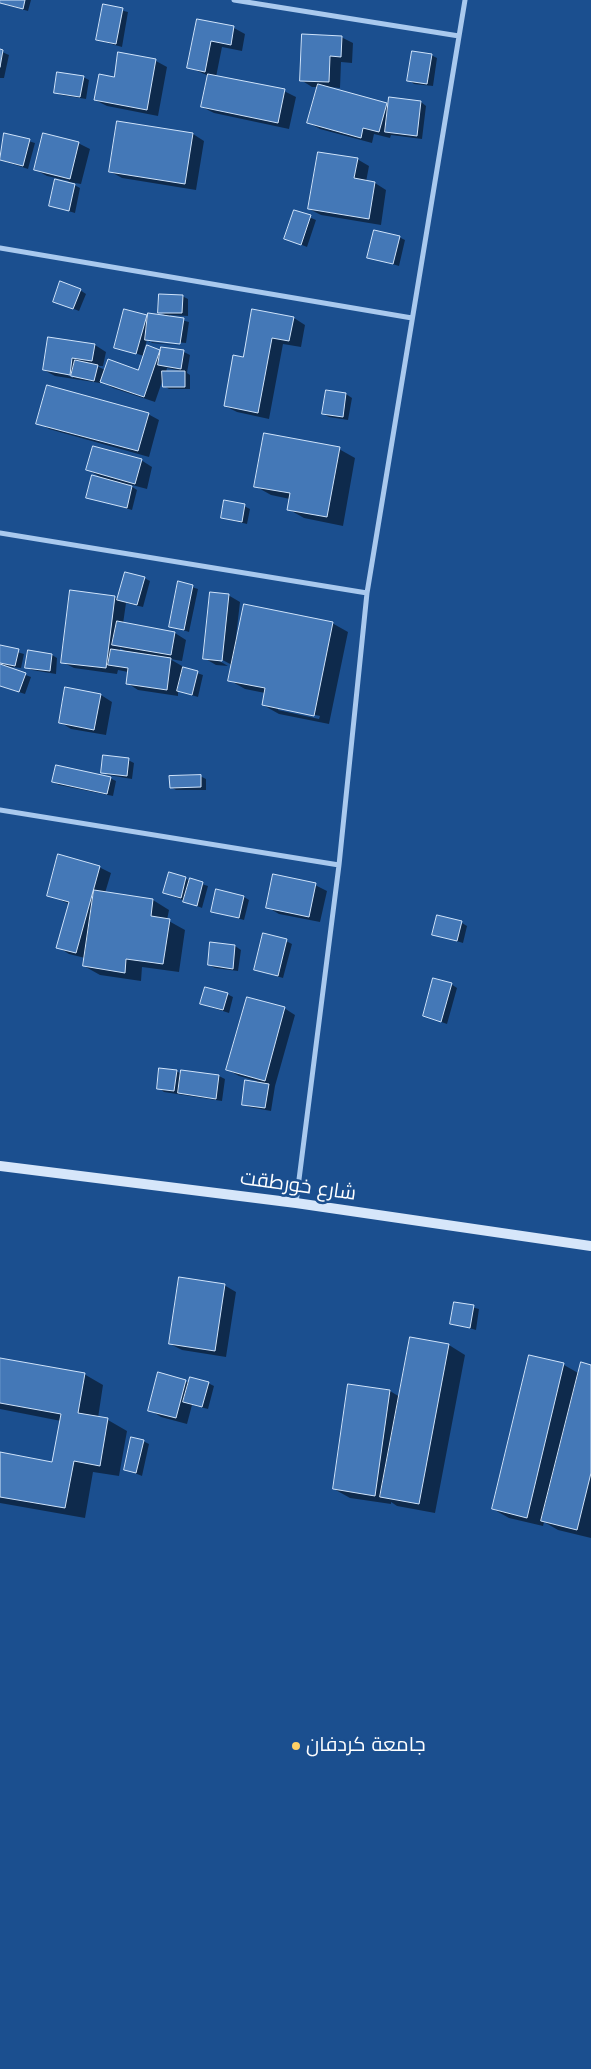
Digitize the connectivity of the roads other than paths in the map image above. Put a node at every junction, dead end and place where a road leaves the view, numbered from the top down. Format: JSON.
{"nodes":[{"id":1,"x":234,"y":0,"type":"edge"},
{"id":2,"x":465,"y":0,"type":"edge"},
{"id":3,"x":459,"y":36,"type":"junction"},
{"id":4,"x":0,"y":248,"type":"edge"},
{"id":5,"x":412,"y":318,"type":"junction"},
{"id":6,"x":0,"y":533,"type":"edge"},
{"id":7,"x":367,"y":594,"type":"junction"},
{"id":8,"x":0,"y":810,"type":"edge"},
{"id":9,"x":339,"y":865,"type":"junction"},
{"id":10,"x":0,"y":1166,"type":"edge"},
{"id":11,"x":296,"y":1202,"type":"junction"},
{"id":12,"x":591,"y":1246,"type":"edge"}],
"edges":[{"from":1,"to":3,"type":"street"},
{"from":2,"to":3,"type":"street"},
{"from":3,"to":5,"type":"street"},
{"from":4,"to":5,"type":"street"},
{"from":5,"to":7,"type":"street"},
{"from":6,"to":7,"type":"street"},
{"from":7,"to":9,"type":"street"},
{"from":8,"to":9,"type":"street"},
{"from":9,"to":11,"type":"street"},
{"from":10,"to":11,"type":"street","name":"شارع خورطقت"},
{"from":11,"to":12,"type":"street","name":"شارع خورطقت"}]}
